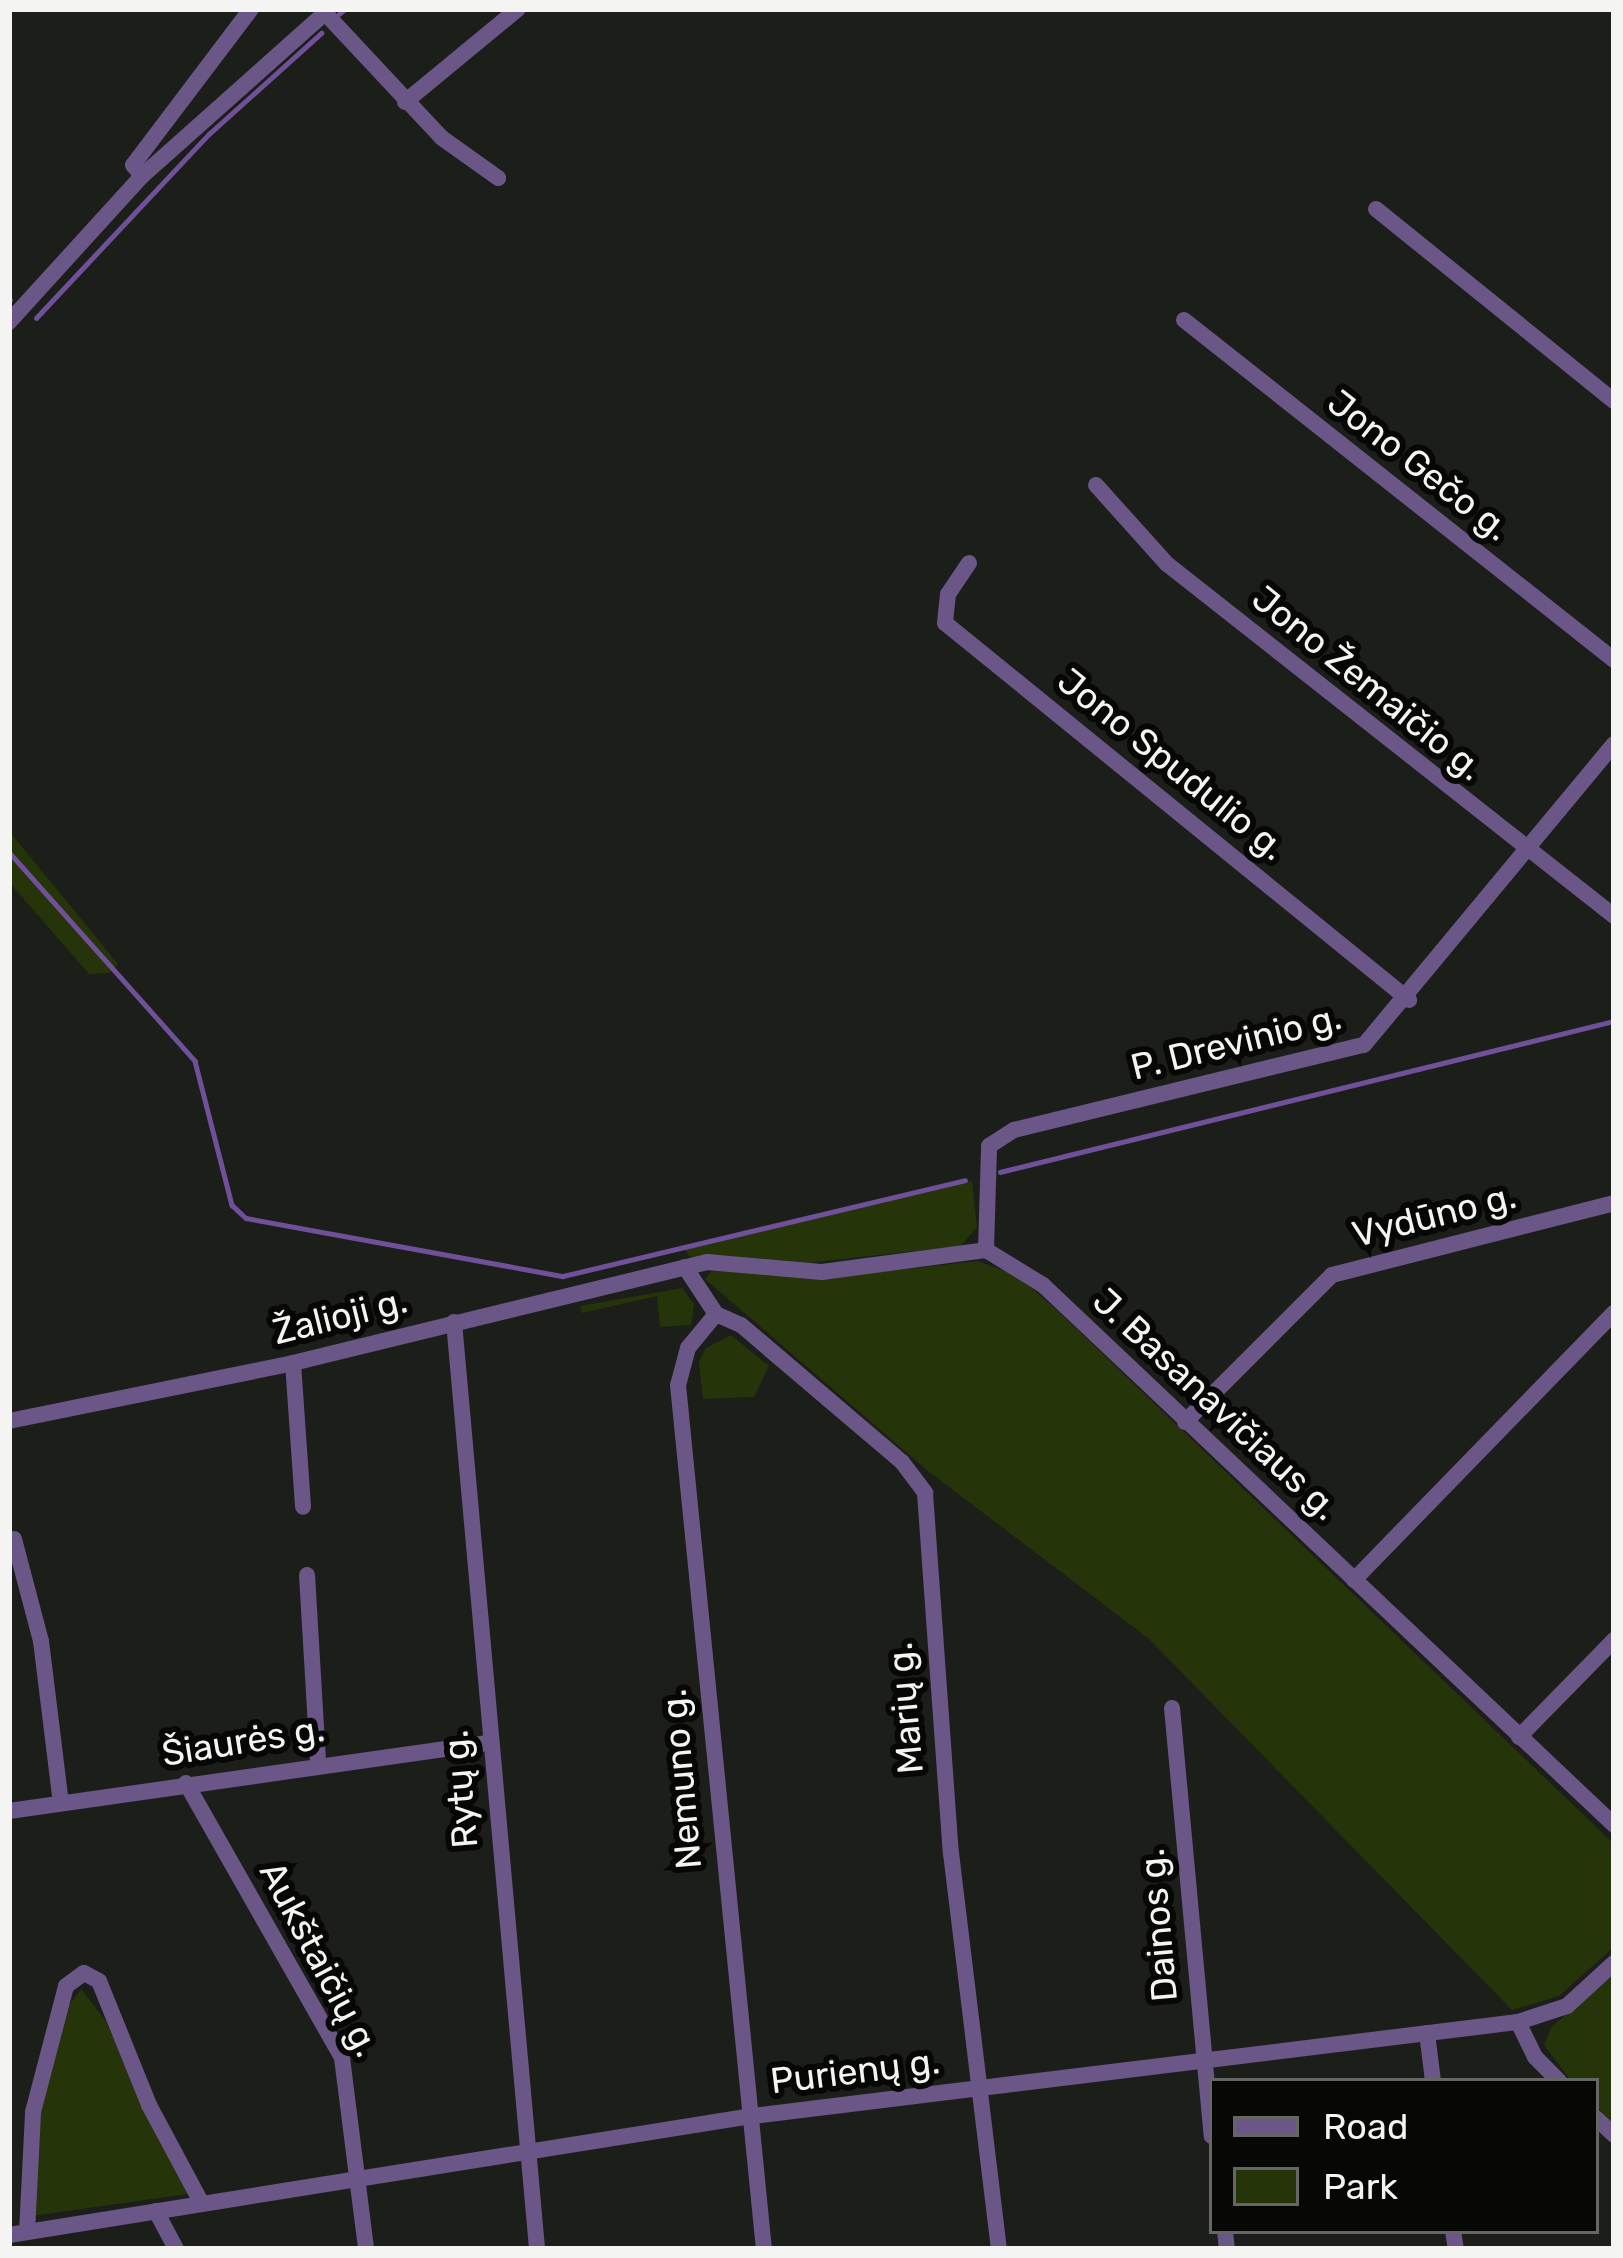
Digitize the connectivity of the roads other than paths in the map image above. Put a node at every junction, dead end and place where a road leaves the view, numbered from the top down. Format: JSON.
{"nodes":[{"id":1,"x":251,"y":9,"type":"edge"},
{"id":2,"x":518,"y":9,"type":"edge"},
{"id":3,"x":321,"y":11,"type":"edge"},
{"id":4,"x":405,"y":102,"type":"junction"},
{"id":5,"x":142,"y":176,"type":"junction"},
{"id":6,"x":498,"y":178,"type":"dead end"},
{"id":7,"x":1376,"y":209,"type":"dead end"},
{"id":8,"x":1184,"y":320,"type":"dead end"},
{"id":9,"x":9,"y":322,"type":"edge"},
{"id":10,"x":1614,"y":401,"type":"edge"},
{"id":11,"x":1096,"y":485,"type":"dead end"},
{"id":12,"x":969,"y":563,"type":"dead end"},
{"id":13,"x":1614,"y":660,"type":"edge"},
{"id":14,"x":1614,"y":744,"type":"edge"},
{"id":15,"x":1526,"y":852,"type":"junction"},
{"id":16,"x":1614,"y":916,"type":"edge"},
{"id":17,"x":1409,"y":1000,"type":"junction"},
{"id":18,"x":1614,"y":1203,"type":"edge"},
{"id":19,"x":986,"y":1250,"type":"junction"},
{"id":20,"x":685,"y":1267,"type":"junction"},
{"id":21,"x":1614,"y":1313,"type":"edge"},
{"id":22,"x":716,"y":1314,"type":"junction"},
{"id":23,"x":454,"y":1322,"type":"junction"},
{"id":24,"x":293,"y":1363,"type":"junction"},
{"id":25,"x":9,"y":1420,"type":"edge"},
{"id":26,"x":1185,"y":1422,"type":"junction"},
{"id":27,"x":303,"y":1507,"type":"dead end"},
{"id":28,"x":14,"y":1538,"type":"dead end"},
{"id":29,"x":307,"y":1575,"type":"dead end"},
{"id":30,"x":1354,"y":1580,"type":"junction"},
{"id":31,"x":1614,"y":1640,"type":"edge"},
{"id":32,"x":1172,"y":1708,"type":"dead end"},
{"id":33,"x":1520,"y":1737,"type":"junction"},
{"id":34,"x":488,"y":1743,"type":"junction"},
{"id":35,"x":318,"y":1762,"type":"junction"},
{"id":36,"x":187,"y":1783,"type":"junction"},
{"id":37,"x":61,"y":1803,"type":"junction"},
{"id":38,"x":9,"y":1811,"type":"edge"},
{"id":39,"x":1614,"y":1825,"type":"edge"},
{"id":40,"x":1614,"y":1963,"type":"edge"},
{"id":41,"x":1518,"y":2022,"type":"junction"},
{"id":42,"x":1427,"y":2033,"type":"junction"},
{"id":43,"x":1202,"y":2062,"type":"junction"},
{"id":44,"x":1433,"y":2078,"type":"edge"},
{"id":45,"x":1556,"y":2078,"type":"edge"},
{"id":46,"x":979,"y":2090,"type":"junction"},
{"id":47,"x":1209,"y":2114,"type":"edge"},
{"id":48,"x":745,"y":2117,"type":"junction"},
{"id":49,"x":528,"y":2150,"type":"junction"},
{"id":50,"x":360,"y":2180,"type":"junction"},
{"id":51,"x":202,"y":2204,"type":"junction"},
{"id":52,"x":156,"y":2211,"type":"junction"},
{"id":53,"x":18,"y":2233,"type":"edge"},
{"id":54,"x":176,"y":2249,"type":"edge"},
{"id":55,"x":366,"y":2249,"type":"edge"},
{"id":56,"x":537,"y":2249,"type":"edge"},
{"id":57,"x":764,"y":2249,"type":"edge"},
{"id":58,"x":999,"y":2249,"type":"edge"}],
"edges":[{"from":1,"to":5,"type":"street"},
{"from":2,"to":4,"type":"street"},
{"from":3,"to":4,"type":"street"},
{"from":3,"to":5,"type":"street"},
{"from":4,"to":6,"type":"street"},
{"from":5,"to":9,"type":"street"},
{"from":7,"to":10,"type":"street"},
{"from":8,"to":13,"type":"street","name":"Jono Gečo g."},
{"from":11,"to":15,"type":"street","name":"Jono Žemaičio g."},
{"from":12,"to":17,"type":"street","name":"Jono Spudulio g."},
{"from":14,"to":15,"type":"street","name":"P. Drevinio g."},
{"from":15,"to":16,"type":"street","name":"Jono Žemaičio g."},
{"from":15,"to":17,"type":"street","name":"P. Drevinio g."},
{"from":17,"to":19,"type":"street","name":"P. Drevinio g."},
{"from":18,"to":26,"type":"street","name":"Vydūno g."},
{"from":19,"to":20,"type":"street"},
{"from":19,"to":26,"type":"street","name":"J. Basanavičiaus g."},
{"from":20,"to":22,"type":"street","name":"Marių g."},
{"from":20,"to":23,"type":"street","name":"Žalioji g."},
{"from":21,"to":30,"type":"street"},
{"from":22,"to":46,"type":"street","name":"Marių g."},
{"from":22,"to":48,"type":"street","name":"Nemuno g."},
{"from":23,"to":24,"type":"street","name":"Žalioji g."},
{"from":23,"to":34,"type":"street","name":"Rytų g."},
{"from":24,"to":25,"type":"street","name":"Žalioji g."},
{"from":24,"to":27,"type":"street"},
{"from":26,"to":30,"type":"street","name":"J. Basanavičiaus g."},
{"from":28,"to":37,"type":"street"},
{"from":29,"to":35,"type":"street"},
{"from":30,"to":33,"type":"street","name":"J. Basanavičiaus g."},
{"from":31,"to":33,"type":"street"},
{"from":32,"to":43,"type":"street","name":"Dainos g."},
{"from":33,"to":39,"type":"street","name":"J. Basanavičiaus g."},
{"from":34,"to":35,"type":"street","name":"Šiaurės g."},
{"from":34,"to":49,"type":"street","name":"Rytų g."},
{"from":35,"to":36,"type":"street","name":"Šiaurės g."},
{"from":36,"to":37,"type":"street","name":"Šiaurės g."},
{"from":36,"to":50,"type":"street","name":"Aukštaičių g."},
{"from":37,"to":38,"type":"street","name":"Šiaurės g."},
{"from":40,"to":41,"type":"street","name":"Purienų g."},
{"from":41,"to":42,"type":"street","name":"Purienų g."},
{"from":41,"to":45,"type":"street"},
{"from":42,"to":43,"type":"street","name":"Purienų g."},
{"from":42,"to":44,"type":"street"},
{"from":43,"to":46,"type":"street","name":"Purienų g."},
{"from":43,"to":47,"type":"street","name":"Dainos g."},
{"from":46,"to":48,"type":"street","name":"Purienų g."},
{"from":46,"to":58,"type":"street","name":"Marių g."},
{"from":48,"to":49,"type":"street","name":"Purienų g."},
{"from":48,"to":57,"type":"street","name":"Nemuno g."},
{"from":49,"to":50,"type":"street","name":"Purienų g."},
{"from":49,"to":56,"type":"street","name":"Rytų g."},
{"from":50,"to":51,"type":"street","name":"Purienų g."},
{"from":50,"to":55,"type":"street","name":"Aukštaičių g."},
{"from":51,"to":52,"type":"street","name":"Purienų g."},
{"from":51,"to":53,"type":"street","name":"Purienų g."},
{"from":52,"to":53,"type":"street","name":"Purienų g."},
{"from":52,"to":54,"type":"street"}]}
